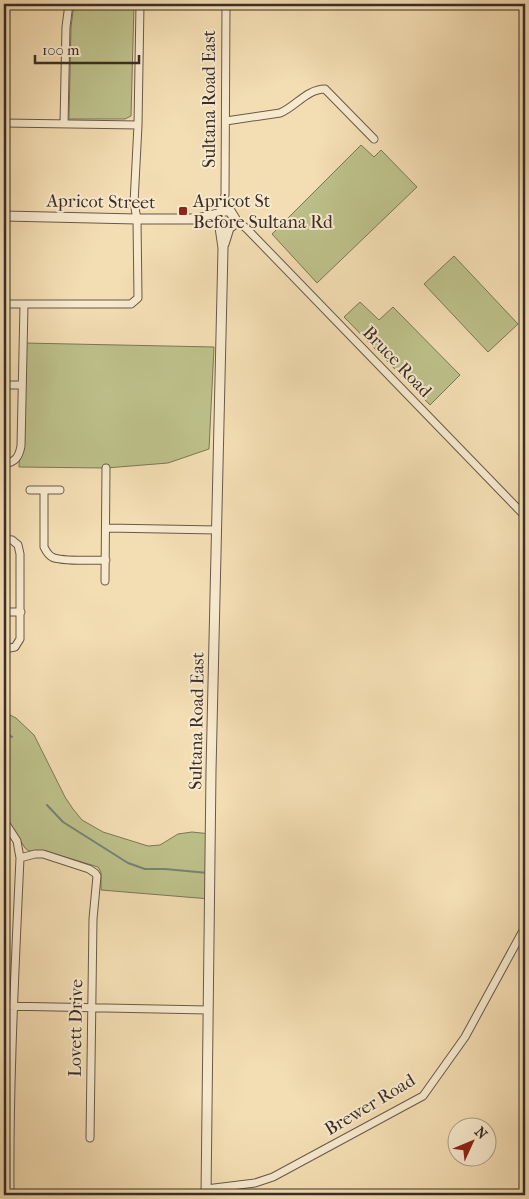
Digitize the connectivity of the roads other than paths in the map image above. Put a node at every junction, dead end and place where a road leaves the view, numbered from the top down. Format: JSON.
{"nodes":[{"id":1,"x":69,"y":4,"type":"edge"},
{"id":2,"x":140,"y":4,"type":"edge"},
{"id":3,"x":226,"y":4,"type":"edge"},
{"id":4,"x":226,"y":121,"type":"junction"},
{"id":5,"x":4,"y":123,"type":"edge"},
{"id":6,"x":64,"y":124,"type":"junction"},
{"id":7,"x":138,"y":125,"type":"junction"},
{"id":8,"x":374,"y":139,"type":"dead end"},
{"id":9,"x":225,"y":195,"type":"junction"},
{"id":10,"x":219,"y":213,"type":"junction"},
{"id":11,"x":4,"y":216,"type":"edge"},
{"id":12,"x":137,"y":219,"type":"junction"},
{"id":13,"x":197,"y":219,"type":"junction"},
{"id":14,"x":227,"y":223,"type":"junction"},
{"id":15,"x":4,"y":304,"type":"edge"},
{"id":16,"x":24,"y":305,"type":"junction"},
{"id":17,"x":4,"y":385,"type":"edge"},
{"id":18,"x":22,"y":385,"type":"junction"},
{"id":19,"x":4,"y":463,"type":"edge"},
{"id":20,"x":106,"y":468,"type":"dead end"},
{"id":21,"x":30,"y":490,"type":"dead end"},
{"id":22,"x":44,"y":490,"type":"junction"},
{"id":23,"x":60,"y":490,"type":"dead end"},
{"id":24,"x":525,"y":516,"type":"edge"},
{"id":25,"x":107,"y":528,"type":"junction"},
{"id":26,"x":217,"y":530,"type":"junction"},
{"id":27,"x":4,"y":539,"type":"edge"},
{"id":28,"x":106,"y":560,"type":"junction"},
{"id":29,"x":105,"y":581,"type":"dead end"},
{"id":30,"x":4,"y":612,"type":"edge"},
{"id":31,"x":21,"y":612,"type":"junction"},
{"id":32,"x":4,"y":649,"type":"edge"},
{"id":33,"x":4,"y":821,"type":"edge"},
{"id":34,"x":20,"y":858,"type":"junction"},
{"id":35,"x":525,"y":927,"type":"edge"},
{"id":36,"x":4,"y":1006,"type":"edge"},
{"id":37,"x":14,"y":1006,"type":"junction"},
{"id":38,"x":91,"y":1009,"type":"junction"},
{"id":39,"x":208,"y":1010,"type":"junction"},
{"id":40,"x":90,"y":1138,"type":"dead end"},
{"id":41,"x":206,"y":1192,"type":"edge"},
{"id":42,"x":10,"y":1195,"type":"edge"}],
"edges":[{"from":1,"to":6,"type":"street"},
{"from":2,"to":7,"type":"street"},
{"from":3,"to":4,"type":"street","name":"Sultana Road East"},
{"from":4,"to":8,"type":"street"},
{"from":4,"to":9,"type":"street","name":"Sultana Road East"},
{"from":5,"to":6,"type":"street"},
{"from":6,"to":7,"type":"street"},
{"from":7,"to":12,"type":"street"},
{"from":9,"to":10,"type":"street","name":"Sultana Road East"},
{"from":9,"to":14,"type":"street","name":"Sultana Road East"},
{"from":10,"to":13,"type":"street","name":"Apricot Street"},
{"from":10,"to":14,"type":"street"},
{"from":11,"to":12,"type":"street","name":"Apricot Street"},
{"from":12,"to":13,"type":"street","name":"Apricot Street"},
{"from":12,"to":16,"type":"street"},
{"from":13,"to":14,"type":"street","name":"Apricot Street"},
{"from":14,"to":24,"type":"street","name":"Bruce Road"},
{"from":14,"to":26,"type":"street","name":"Sultana Road East"},
{"from":15,"to":16,"type":"street"},
{"from":16,"to":18,"type":"street"},
{"from":17,"to":18,"type":"street"},
{"from":18,"to":19,"type":"street"},
{"from":20,"to":25,"type":"street"},
{"from":21,"to":22,"type":"street"},
{"from":22,"to":23,"type":"street"},
{"from":22,"to":28,"type":"street"},
{"from":25,"to":26,"type":"street"},
{"from":25,"to":28,"type":"street"},
{"from":26,"to":39,"type":"street","name":"Sultana Road East"},
{"from":27,"to":31,"type":"street"},
{"from":28,"to":29,"type":"street"},
{"from":30,"to":31,"type":"street"},
{"from":31,"to":32,"type":"street"},
{"from":33,"to":34,"type":"street"},
{"from":34,"to":37,"type":"street"},
{"from":34,"to":38,"type":"street","name":"Lovett Drive"},
{"from":35,"to":41,"type":"street","name":"Brewer Road"},
{"from":36,"to":37,"type":"street"},
{"from":37,"to":38,"type":"street"},
{"from":37,"to":42,"type":"street"},
{"from":38,"to":39,"type":"street"},
{"from":38,"to":40,"type":"street","name":"Lovett Drive"},
{"from":39,"to":41,"type":"street","name":"Sultana Road East"}]}
